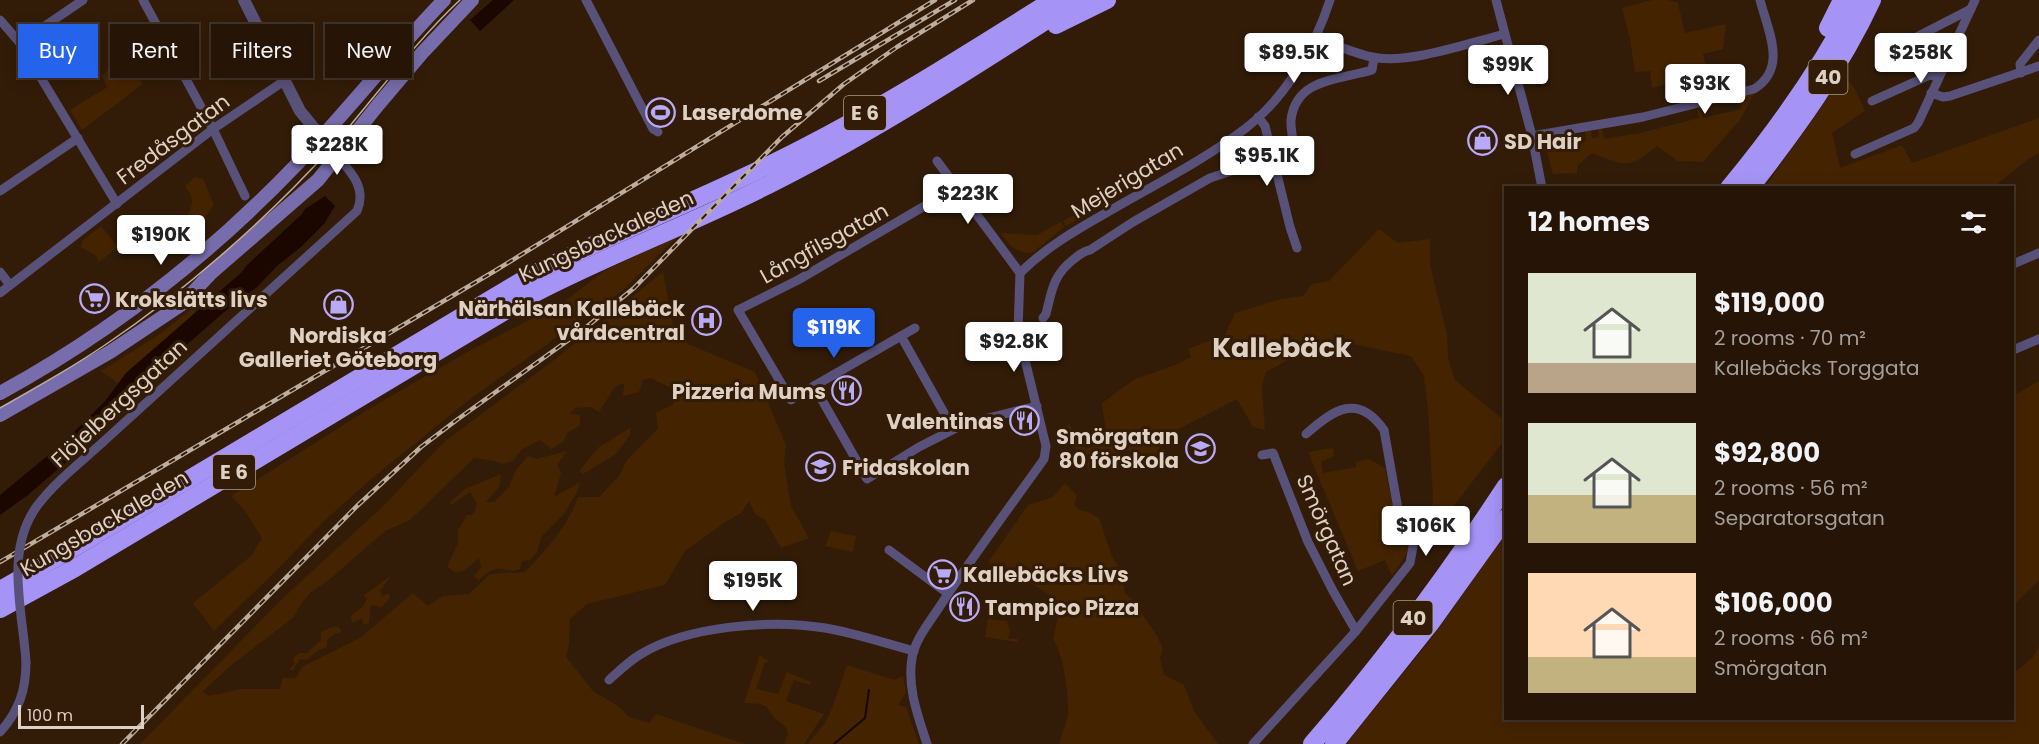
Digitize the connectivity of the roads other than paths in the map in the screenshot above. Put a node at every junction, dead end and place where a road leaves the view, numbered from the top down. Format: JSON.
{"nodes":[{"id":1,"x":83,"y":0,"type":"edge"},
{"id":2,"x":143,"y":0,"type":"edge"},
{"id":3,"x":244,"y":0,"type":"edge"},
{"id":4,"x":444,"y":0,"type":"edge"},
{"id":5,"x":472,"y":0,"type":"edge"},
{"id":6,"x":586,"y":0,"type":"edge"},
{"id":7,"x":1034,"y":0,"type":"edge"},
{"id":8,"x":1053,"y":0,"type":"edge"},
{"id":9,"x":1078,"y":0,"type":"edge"},
{"id":10,"x":1107,"y":0,"type":"edge"},
{"id":11,"x":1330,"y":0,"type":"edge"},
{"id":12,"x":1496,"y":0,"type":"edge"},
{"id":13,"x":1760,"y":0,"type":"edge"},
{"id":14,"x":1842,"y":0,"type":"edge"},
{"id":15,"x":1868,"y":1,"type":"edge"},
{"id":16,"x":1973,"y":5,"type":"edge"},
{"id":17,"x":0,"y":20,"type":"edge"},
{"id":18,"x":48,"y":24,"type":"edge"},
{"id":19,"x":1505,"y":34,"type":"junction"},
{"id":20,"x":1315,"y":37,"type":"junction"},
{"id":21,"x":2039,"y":40,"type":"edge"},
{"id":22,"x":18,"y":41,"type":"edge"},
{"id":23,"x":1899,"y":46,"type":"dead end"},
{"id":24,"x":972,"y":49,"type":"junction"},
{"id":25,"x":992,"y":56,"type":"junction"},
{"id":26,"x":1374,"y":58,"type":"junction"},
{"id":27,"x":2039,"y":66,"type":"edge"},
{"id":28,"x":2021,"y":73,"type":"junction"},
{"id":29,"x":1938,"y":77,"type":"junction"},
{"id":30,"x":41,"y":78,"type":"edge"},
{"id":31,"x":284,"y":81,"type":"junction"},
{"id":32,"x":1931,"y":93,"type":"junction"},
{"id":33,"x":1872,"y":101,"type":"dead end"},
{"id":34,"x":1789,"y":108,"type":"junction"},
{"id":35,"x":1258,"y":117,"type":"junction"},
{"id":36,"x":213,"y":129,"type":"junction"},
{"id":37,"x":658,"y":132,"type":"dead end"},
{"id":38,"x":1532,"y":136,"type":"junction"},
{"id":39,"x":321,"y":137,"type":"junction"},
{"id":40,"x":78,"y":138,"type":"junction"},
{"id":41,"x":1855,"y":154,"type":"dead end"},
{"id":42,"x":337,"y":156,"type":"junction"},
{"id":43,"x":1273,"y":158,"type":"junction"},
{"id":44,"x":937,"y":161,"type":"dead end"},
{"id":45,"x":1542,"y":186,"type":"edge"},
{"id":46,"x":1730,"y":186,"type":"edge"},
{"id":47,"x":1752,"y":186,"type":"edge"},
{"id":48,"x":957,"y":187,"type":"junction"},
{"id":49,"x":0,"y":191,"type":"edge"},
{"id":50,"x":245,"y":196,"type":"dead end"},
{"id":51,"x":117,"y":204,"type":"junction"},
{"id":52,"x":1297,"y":248,"type":"dead end"},
{"id":53,"x":2039,"y":253,"type":"edge"},
{"id":54,"x":2014,"y":264,"type":"edge"},
{"id":55,"x":0,"y":272,"type":"edge"},
{"id":56,"x":1020,"y":273,"type":"junction"},
{"id":57,"x":10,"y":285,"type":"junction"},
{"id":58,"x":0,"y":293,"type":"edge"},
{"id":59,"x":1043,"y":318,"type":"dead end"},
{"id":60,"x":915,"y":328,"type":"dead end"},
{"id":61,"x":900,"y":336,"type":"junction"},
{"id":62,"x":2039,"y":339,"type":"edge"},
{"id":63,"x":2014,"y":350,"type":"edge"},
{"id":64,"x":814,"y":387,"type":"junction"},
{"id":65,"x":0,"y":393,"type":"edge"},
{"id":66,"x":1037,"y":406,"type":"junction"},
{"id":67,"x":0,"y":415,"type":"edge"},
{"id":68,"x":953,"y":429,"type":"junction"},
{"id":69,"x":1306,"y":434,"type":"dead end"},
{"id":70,"x":1262,"y":455,"type":"dead end"},
{"id":71,"x":1504,"y":489,"type":"edge"},
{"id":72,"x":1504,"y":521,"type":"edge"},
{"id":73,"x":889,"y":549,"type":"dead end"},
{"id":74,"x":0,"y":590,"type":"edge"},
{"id":75,"x":947,"y":593,"type":"junction"},
{"id":76,"x":0,"y":609,"type":"edge"},
{"id":77,"x":1356,"y":631,"type":"junction"},
{"id":78,"x":914,"y":651,"type":"junction"},
{"id":79,"x":609,"y":680,"type":"dead end"},
{"id":80,"x":0,"y":732,"type":"edge"},
{"id":81,"x":927,"y":744,"type":"edge"},
{"id":82,"x":1253,"y":744,"type":"edge"},
{"id":83,"x":1312,"y":744,"type":"edge"},
{"id":84,"x":1334,"y":744,"type":"edge"}],
"edges":[{"from":1,"to":18,"type":"street"},
{"from":2,"to":36,"type":"street"},
{"from":3,"to":31,"type":"street"},
{"from":4,"to":39,"type":"main road"},
{"from":5,"to":42,"type":"main road"},
{"from":6,"to":37,"type":"street"},
{"from":7,"to":24,"type":"highway"},
{"from":8,"to":24,"type":"highway","name":"Kungsbackaleden","number":"E 6"},
{"from":9,"to":25,"type":"highway","name":"Kungsbackaleden","number":"E 6"},
{"from":10,"to":25,"type":"highway"},
{"from":11,"to":20,"type":"street","name":"Mejerigatan"},
{"from":12,"to":19,"type":"street"},
{"from":13,"to":38,"type":"street"},
{"from":14,"to":34,"type":"highway"},
{"from":15,"to":34,"type":"highway","number":"40"},
{"from":15,"to":47,"type":"highway","number":"40"},
{"from":16,"to":23,"type":"street"},
{"from":16,"to":29,"type":"street"},
{"from":17,"to":22,"type":"street"},
{"from":19,"to":26,"type":"street"},
{"from":19,"to":38,"type":"street"},
{"from":20,"to":26,"type":"street"},
{"from":20,"to":35,"type":"street","name":"Mejerigatan"},
{"from":21,"to":28,"type":"street"},
{"from":24,"to":74,"type":"highway","name":"Kungsbackaleden","number":"E 6"},
{"from":25,"to":76,"type":"highway","name":"Kungsbackaleden","number":"E 6"},
{"from":26,"to":43,"type":"street"},
{"from":27,"to":28,"type":"street"},
{"from":28,"to":32,"type":"street"},
{"from":29,"to":32,"type":"street"},
{"from":29,"to":33,"type":"street"},
{"from":30,"to":40,"type":"street"},
{"from":31,"to":36,"type":"street","name":"Fredåsgatan"},
{"from":31,"to":39,"type":"street"},
{"from":32,"to":41,"type":"street"},
{"from":34,"to":46,"type":"highway","number":"40"},
{"from":35,"to":43,"type":"street"},
{"from":35,"to":56,"type":"street","name":"Mejerigatan"},
{"from":36,"to":50,"type":"street"},
{"from":36,"to":51,"type":"street","name":"Fredåsgatan"},
{"from":38,"to":45,"type":"street"},
{"from":39,"to":42,"type":"street"},
{"from":39,"to":65,"type":"main road"},
{"from":40,"to":49,"type":"street"},
{"from":40,"to":51,"type":"street"},
{"from":42,"to":67,"type":"main road"},
{"from":42,"to":80,"type":"street","name":"Flöjelbergsgatan","bridge":true},
{"from":43,"to":52,"type":"street"},
{"from":43,"to":59,"type":"street","name":"Mejerigatan"},
{"from":44,"to":48,"type":"street"},
{"from":48,"to":56,"type":"street"},
{"from":48,"to":64,"type":"street","name":"Långfilsgatan"},
{"from":51,"to":57,"type":"street","name":"Fredåsgatan"},
{"from":53,"to":54,"type":"street"},
{"from":55,"to":57,"type":"street"},
{"from":56,"to":66,"type":"street"},
{"from":57,"to":58,"type":"street","name":"Fredåsgatan"},
{"from":60,"to":61,"type":"street"},
{"from":61,"to":64,"type":"street"},
{"from":61,"to":68,"type":"street"},
{"from":62,"to":63,"type":"street"},
{"from":64,"to":68,"type":"street"},
{"from":66,"to":68,"type":"street"},
{"from":66,"to":75,"type":"street"},
{"from":69,"to":77,"type":"street","name":"Smörgatan"},
{"from":70,"to":77,"type":"street","name":"Smörgatan"},
{"from":71,"to":83,"type":"highway","number":"40"},
{"from":72,"to":84,"type":"highway","number":"40"},
{"from":73,"to":75,"type":"street"},
{"from":75,"to":78,"type":"street"},
{"from":77,"to":82,"type":"street","name":"Smörgatan"},
{"from":78,"to":79,"type":"street"},
{"from":78,"to":81,"type":"street"}]}
